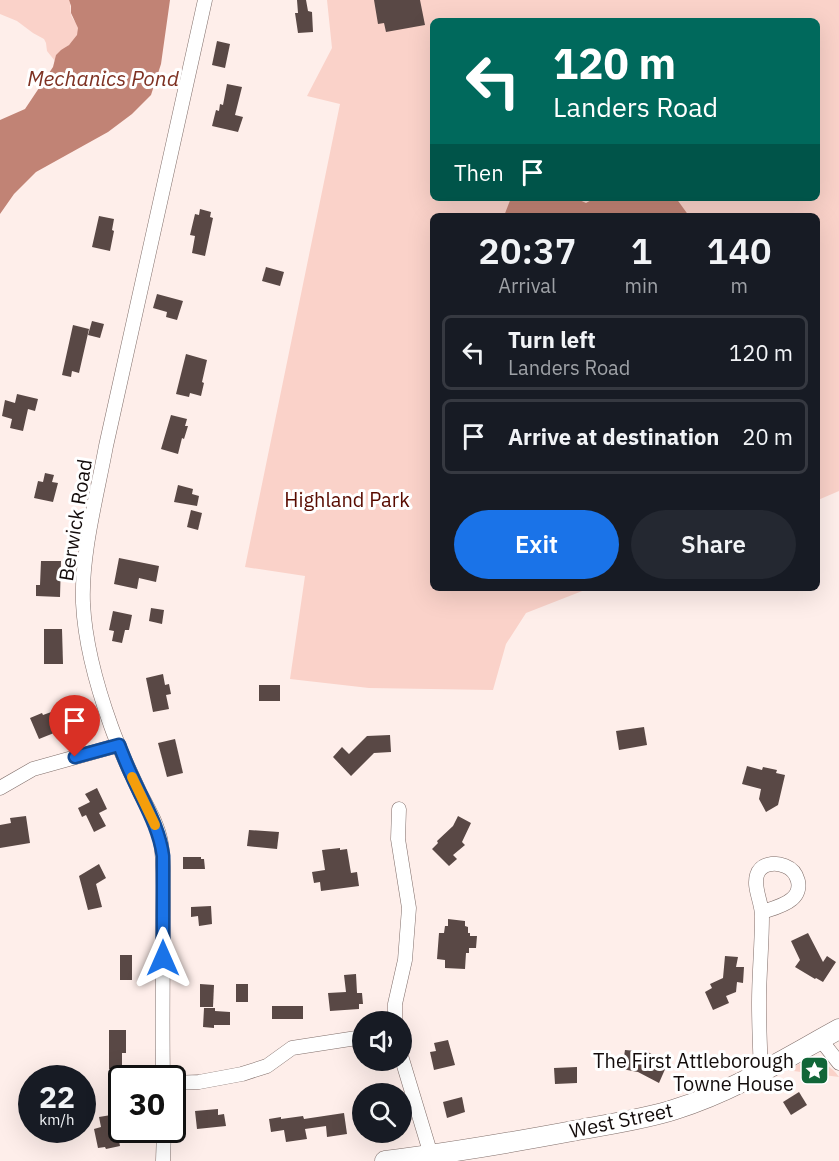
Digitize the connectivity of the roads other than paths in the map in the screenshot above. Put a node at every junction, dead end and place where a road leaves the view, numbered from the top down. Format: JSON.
{"nodes":[{"id":1,"x":205,"y":0,"type":"edge"},
{"id":2,"x":119,"y":745,"type":"junction"},
{"id":3,"x":0,"y":788,"type":"edge"},
{"id":4,"x":399,"y":809,"type":"dead end"},
{"id":5,"x":762,"y":912,"type":"dead end"},
{"id":6,"x":395,"y":1011,"type":"edge"},
{"id":7,"x":839,"y":1029,"type":"edge"},
{"id":8,"x":352,"y":1039,"type":"edge"},
{"id":9,"x":820,"y":1039,"type":"junction"},
{"id":10,"x":839,"y":1063,"type":"edge"},
{"id":11,"x":163,"y":1065,"type":"edge"},
{"id":12,"x":406,"y":1071,"type":"edge"},
{"id":13,"x":761,"y":1072,"type":"junction"},
{"id":14,"x":186,"y":1082,"type":"edge"},
{"id":15,"x":164,"y":1143,"type":"edge"},
{"id":16,"x":430,"y":1155,"type":"junction"},
{"id":17,"x":163,"y":1161,"type":"edge"},
{"id":18,"x":385,"y":1161,"type":"edge"}],
"edges":[{"from":1,"to":2,"type":"street","name":"Berwick Road"},
{"from":2,"to":3,"type":"street"},
{"from":2,"to":11,"type":"street","name":"Berwick Road"},
{"from":4,"to":6,"type":"street"},
{"from":5,"to":13,"type":"street"},
{"from":7,"to":9,"type":"main road","name":"West Street"},
{"from":8,"to":14,"type":"street"},
{"from":9,"to":10,"type":"street"},
{"from":9,"to":13,"type":"main road","name":"West Street"},
{"from":12,"to":16,"type":"street"},
{"from":13,"to":16,"type":"main road","name":"West Street"},
{"from":15,"to":17,"type":"street"},
{"from":16,"to":18,"type":"main road","name":"West Street"}]}
